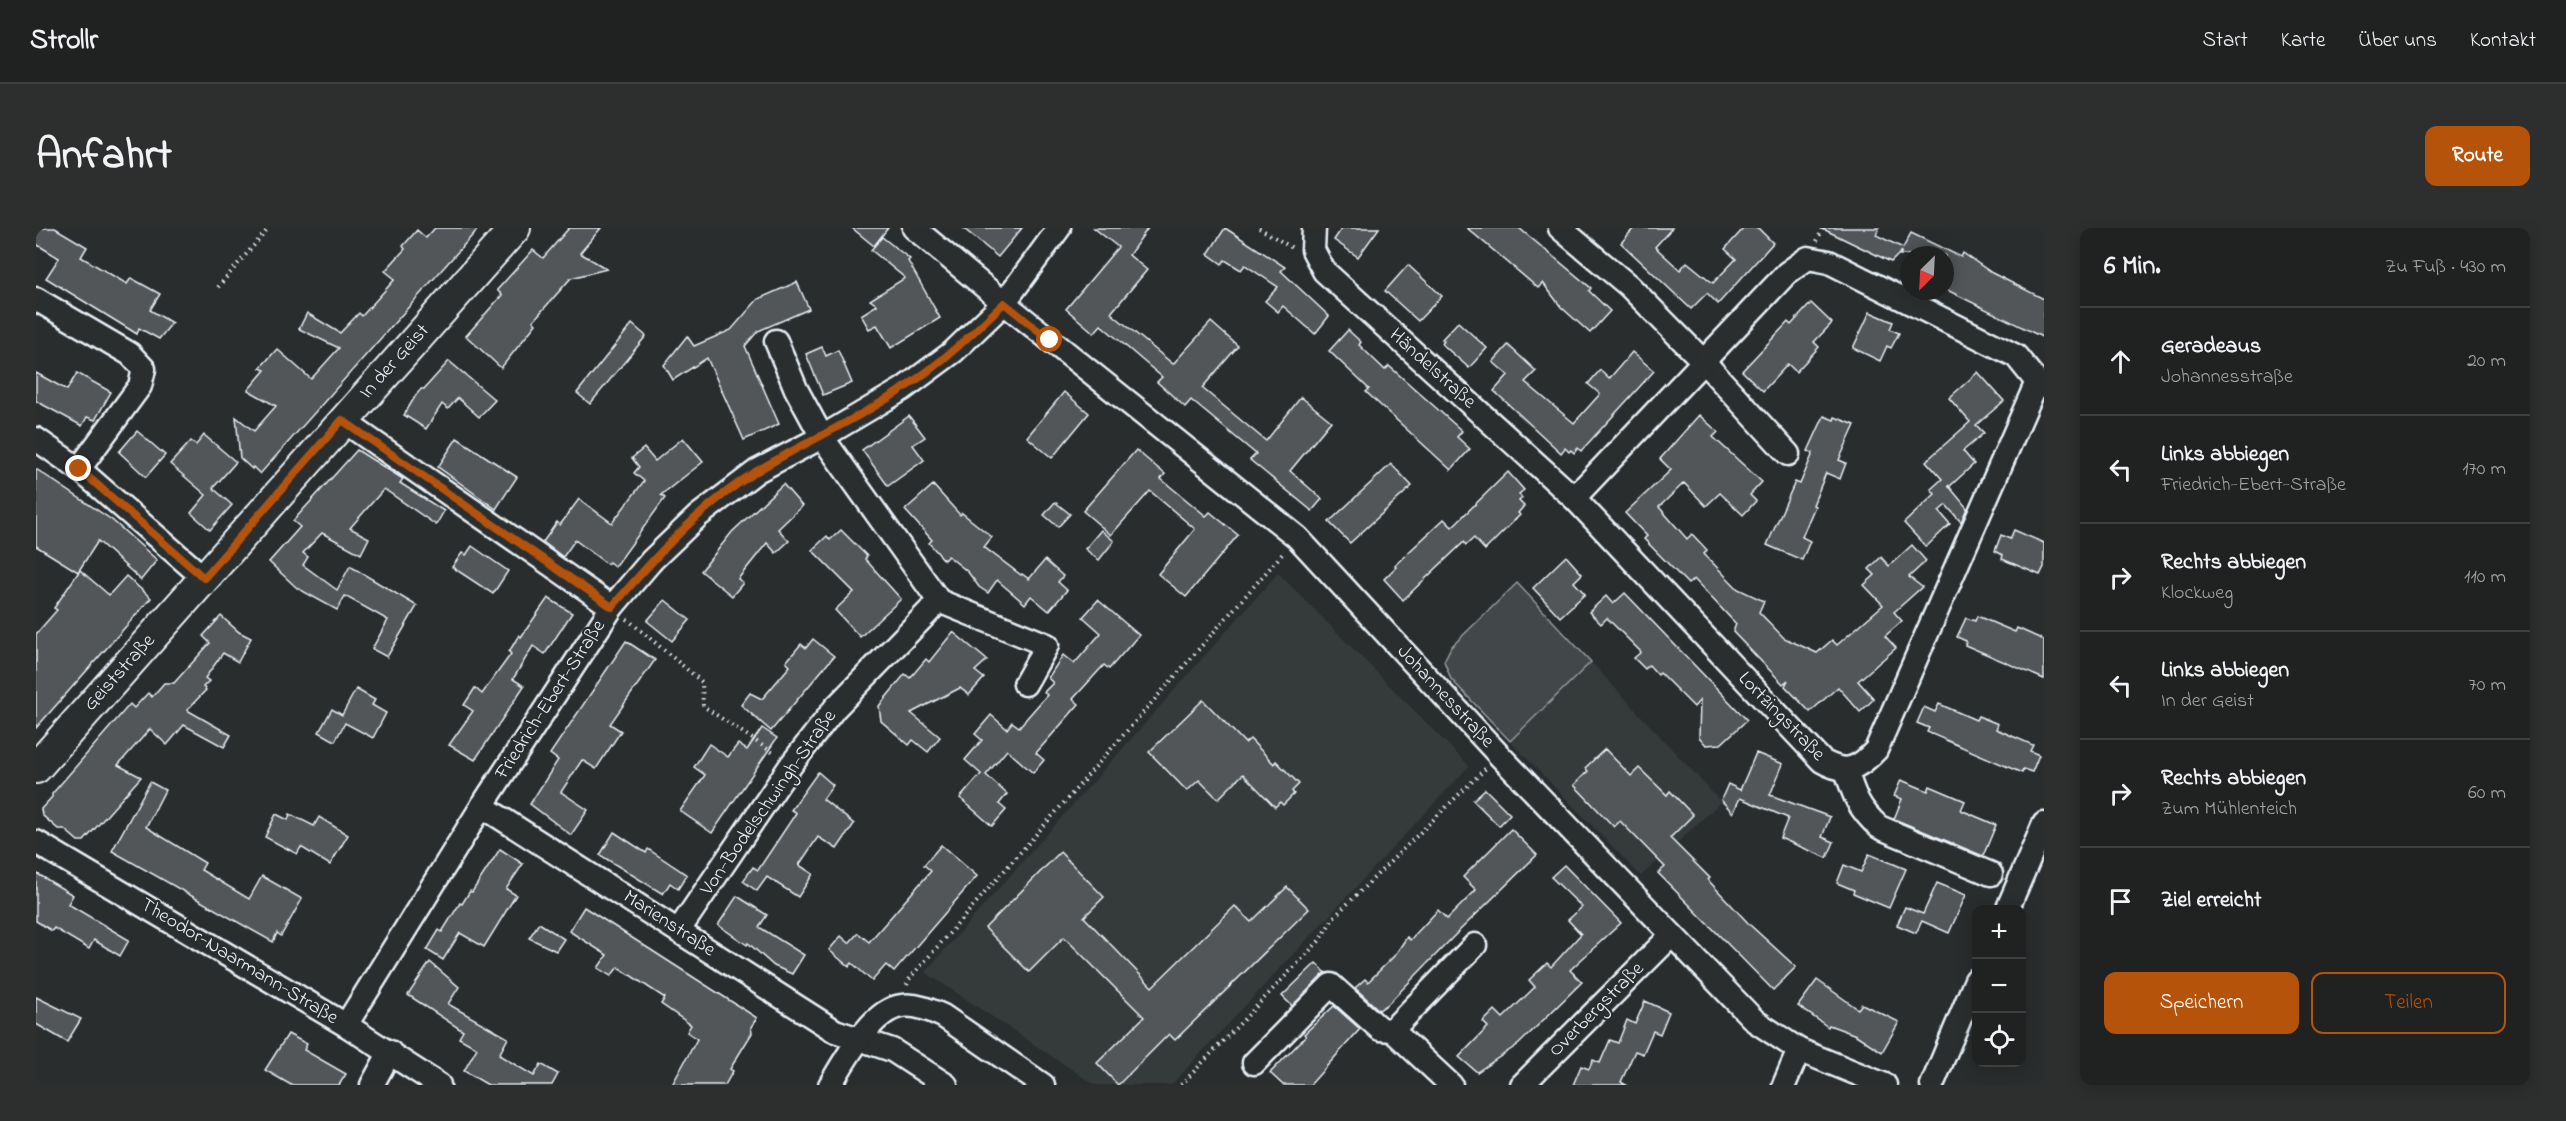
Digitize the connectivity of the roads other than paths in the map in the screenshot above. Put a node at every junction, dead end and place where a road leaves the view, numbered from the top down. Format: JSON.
{"nodes":[{"id":1,"x":515,"y":228,"type":"edge"},
{"id":2,"x":914,"y":228,"type":"edge"},
{"id":3,"x":1059,"y":228,"type":"edge"},
{"id":4,"x":1560,"y":228,"type":"edge"},
{"id":5,"x":1314,"y":239,"type":"edge"},
{"id":6,"x":36,"y":299,"type":"edge"},
{"id":7,"x":1004,"y":303,"type":"junction"},
{"id":8,"x":776,"y":341,"type":"dead end"},
{"id":9,"x":1704,"y":362,"type":"junction"},
{"id":10,"x":2041,"y":382,"type":"edge"},
{"id":11,"x":342,"y":420,"type":"junction"},
{"id":12,"x":822,"y":437,"type":"junction"},
{"id":13,"x":36,"y":439,"type":"edge"},
{"id":14,"x":1788,"y":454,"type":"dead end"},
{"id":15,"x":79,"y":469,"type":"junction"},
{"id":16,"x":1574,"y":498,"type":"junction"},
{"id":17,"x":204,"y":578,"type":"junction"},
{"id":18,"x":939,"y":601,"type":"junction"},
{"id":19,"x":612,"y":607,"type":"junction"},
{"id":20,"x":1025,"y":684,"type":"dead end"},
{"id":21,"x":36,"y":768,"type":"edge"},
{"id":22,"x":1846,"y":770,"type":"junction"},
{"id":23,"x":482,"y":806,"type":"junction"},
{"id":24,"x":2044,"y":824,"type":"edge"},
{"id":25,"x":36,"y":842,"type":"edge"},
{"id":26,"x":1991,"y":874,"type":"dead end"},
{"id":27,"x":2009,"y":905,"type":"edge"},
{"id":28,"x":679,"y":930,"type":"junction"},
{"id":29,"x":1672,"y":935,"type":"junction"},
{"id":30,"x":1475,"y":945,"type":"dead end"},
{"id":31,"x":1972,"y":992,"type":"edge"},
{"id":32,"x":346,"y":1025,"type":"junction"},
{"id":33,"x":1392,"y":1030,"type":"junction"},
{"id":34,"x":858,"y":1039,"type":"junction"},
{"id":35,"x":1799,"y":1050,"type":"junction"},
{"id":36,"x":390,"y":1052,"type":"junction"},
{"id":37,"x":1254,"y":1063,"type":"dead end"},
{"id":38,"x":1031,"y":1082,"type":"edge"},
{"id":39,"x":372,"y":1085,"type":"edge"},
{"id":40,"x":439,"y":1085,"type":"edge"},
{"id":41,"x":830,"y":1085,"type":"edge"},
{"id":42,"x":946,"y":1085,"type":"edge"},
{"id":43,"x":1451,"y":1085,"type":"edge"},
{"id":44,"x":1522,"y":1085,"type":"edge"},
{"id":45,"x":1784,"y":1085,"type":"edge"},
{"id":46,"x":1885,"y":1085,"type":"edge"},
{"id":47,"x":1932,"y":1085,"type":"edge"}],
"edges":[{"from":1,"to":11,"type":"main road","name":"In der Geist"},
{"from":2,"to":7,"type":"street","name":"Johannesstraße"},
{"from":3,"to":7,"type":"street","name":"Friedrich-Ebert-Straße"},
{"from":4,"to":9,"type":"street"},
{"from":5,"to":16,"type":"street","name":"Händelstraße"},
{"from":6,"to":15,"type":"street"},
{"from":7,"to":12,"type":"street","name":"Friedrich-Ebert-Straße"},
{"from":7,"to":29,"type":"street","name":"Johannesstraße"},
{"from":8,"to":12,"type":"street"},
{"from":9,"to":10,"type":"street","name":"Lortzingstraße"},
{"from":9,"to":14,"type":"street"},
{"from":9,"to":16,"type":"street","name":"Lortzingstraße"},
{"from":10,"to":22,"type":"street","name":"Lortzingstraße"},
{"from":11,"to":17,"type":"main road","name":"In der Geist"},
{"from":11,"to":19,"type":"street"},
{"from":12,"to":18,"type":"street"},
{"from":12,"to":19,"type":"street","name":"Friedrich-Ebert-Straße"},
{"from":13,"to":15,"type":"street"},
{"from":15,"to":17,"type":"street"},
{"from":16,"to":22,"type":"street","name":"Lortzingstraße"},
{"from":17,"to":21,"type":"main road","name":"Geiststraße"},
{"from":18,"to":20,"type":"street"},
{"from":18,"to":28,"type":"street","name":"Von-Bodelschwingh-Straße"},
{"from":19,"to":23,"type":"street","name":"Friedrich-Ebert-Straße"},
{"from":22,"to":26,"type":"street"},
{"from":23,"to":28,"type":"street","name":"Marienstraße"},
{"from":23,"to":32,"type":"street","name":"Friedrich-Ebert-Straße"},
{"from":24,"to":27,"type":"street"},
{"from":25,"to":32,"type":"street","name":"Theodor-Naarmann-Straße"},
{"from":28,"to":34,"type":"street","name":"Marienstraße"},
{"from":29,"to":35,"type":"street","name":"Johannesstraße"},
{"from":29,"to":44,"type":"street","name":"Overbergstraße"},
{"from":30,"to":33,"type":"street"},
{"from":31,"to":47,"type":"street"},
{"from":32,"to":36,"type":"street","name":"Theodor-Naarmann-Straße"},
{"from":33,"to":37,"type":"street"},
{"from":33,"to":43,"type":"street"},
{"from":34,"to":38,"type":"street"},
{"from":34,"to":41,"type":"street"},
{"from":34,"to":42,"type":"street","name":"Marienstraße"},
{"from":35,"to":45,"type":"street"},
{"from":35,"to":46,"type":"street","name":"Johannesstraße"},
{"from":36,"to":39,"type":"street"},
{"from":36,"to":40,"type":"street","name":"Theodor-Naarmann-Straße"}]}
